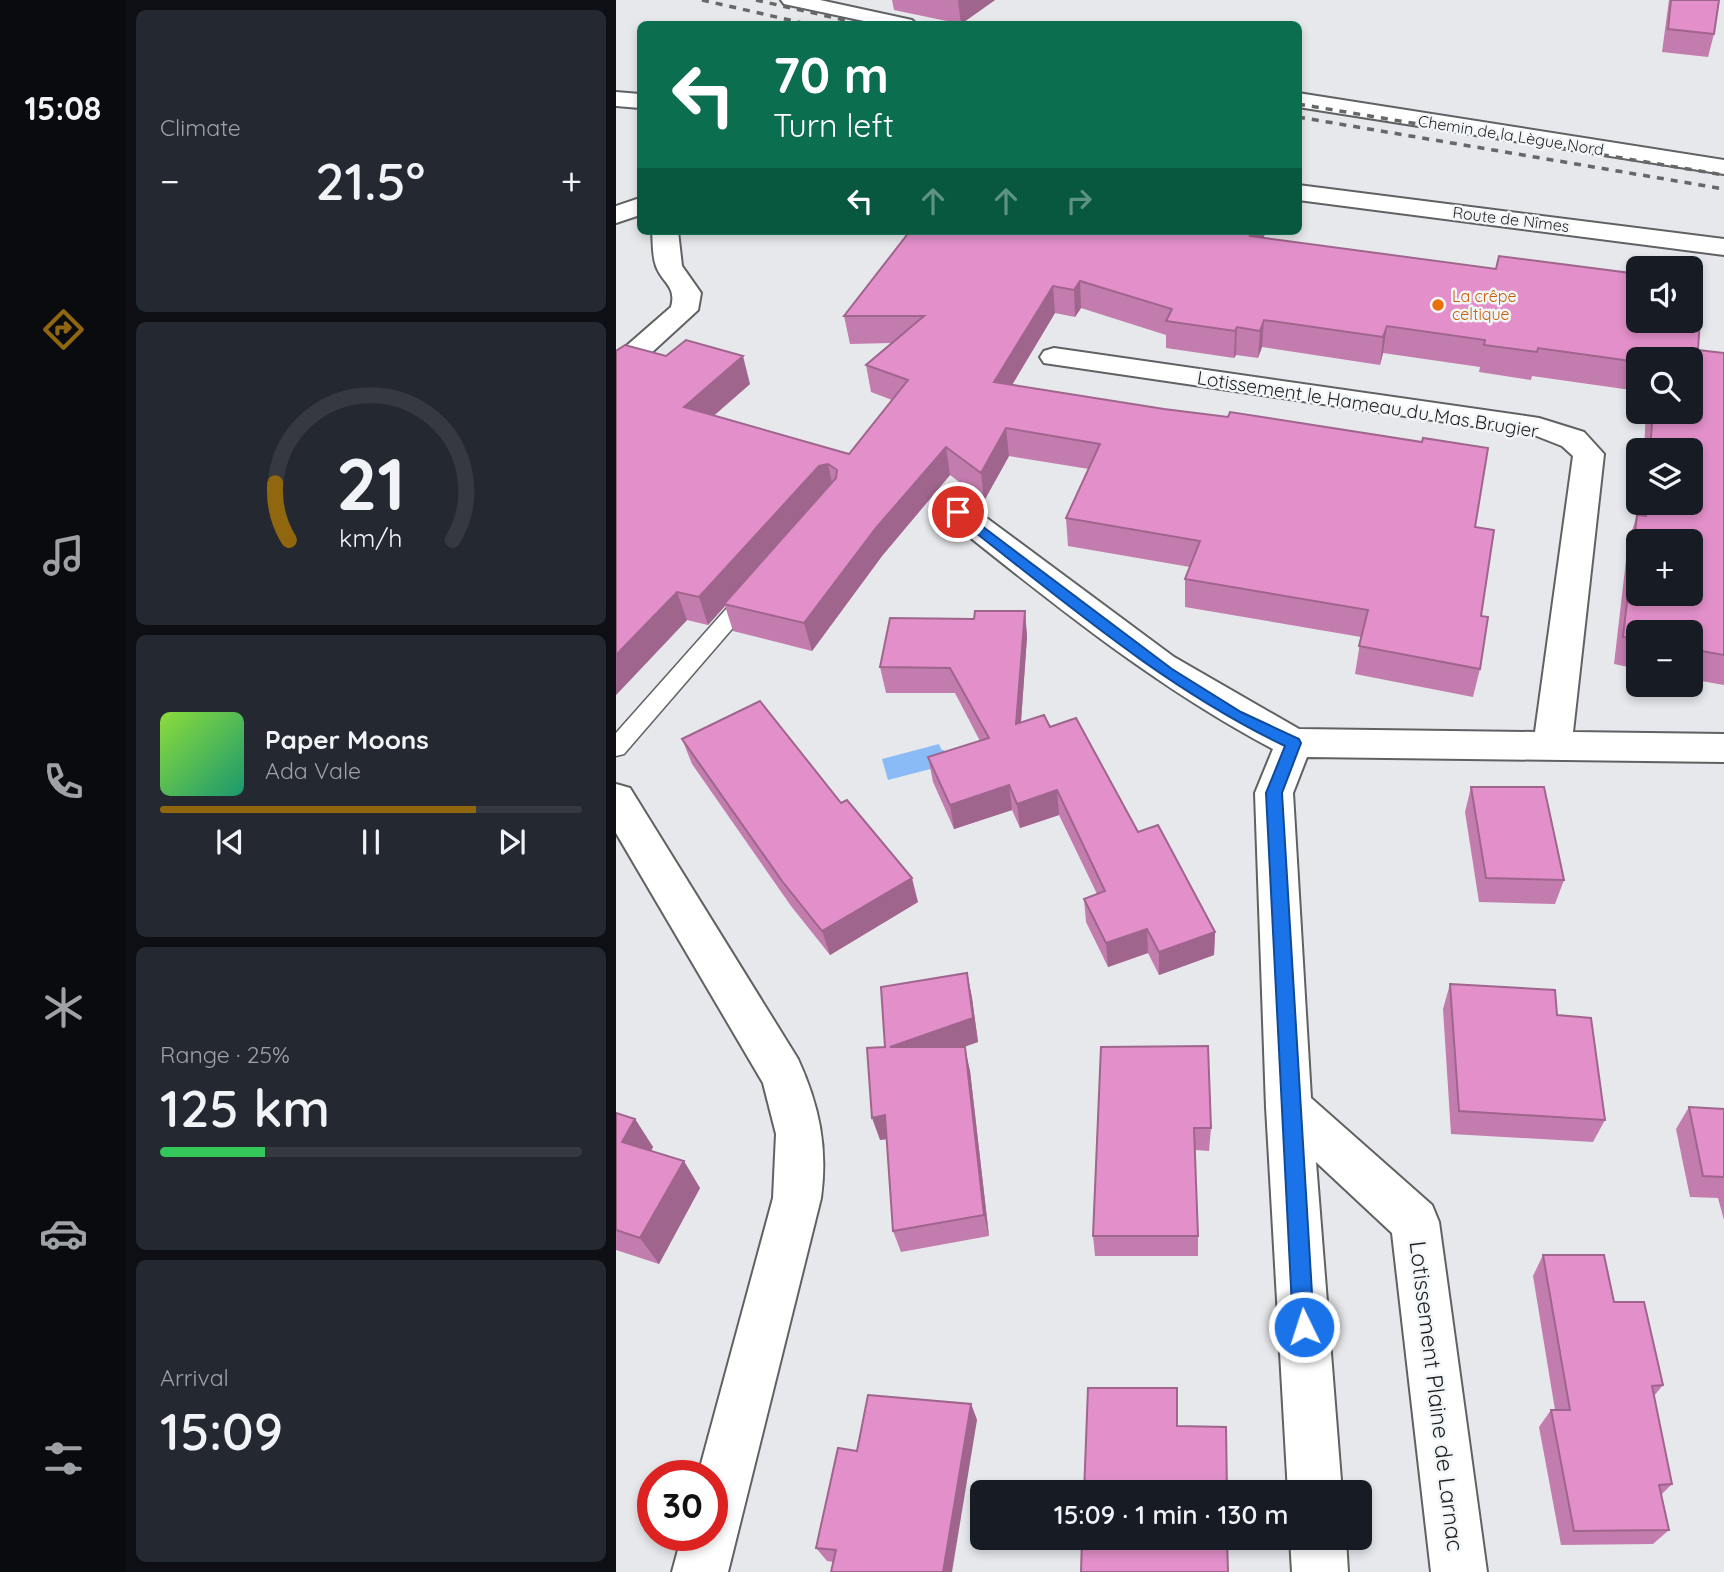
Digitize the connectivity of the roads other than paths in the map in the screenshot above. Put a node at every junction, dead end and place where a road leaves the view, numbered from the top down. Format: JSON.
{"nodes":[{"id":1,"x":791,"y":0,"type":"edge"},
{"id":2,"x":891,"y":21,"type":"edge"},
{"id":3,"x":1302,"y":101,"type":"edge"},
{"id":4,"x":1724,"y":167,"type":"edge"},
{"id":5,"x":1302,"y":193,"type":"edge"},
{"id":6,"x":637,"y":207,"type":"edge"},
{"id":7,"x":616,"y":215,"type":"edge"},
{"id":8,"x":665,"y":235,"type":"edge"},
{"id":9,"x":1724,"y":247,"type":"edge"},
{"id":10,"x":1054,"y":357,"type":"dead end"},
{"id":11,"x":616,"y":369,"type":"edge"},
{"id":12,"x":958,"y":512,"type":"dead end"},
{"id":13,"x":761,"y":583,"type":"edge"},
{"id":14,"x":1294,"y":743,"type":"junction"},
{"id":15,"x":616,"y":748,"type":"edge"},
{"id":16,"x":1552,"y":748,"type":"junction"},
{"id":17,"x":1724,"y":748,"type":"edge"},
{"id":18,"x":616,"y":799,"type":"edge"},
{"id":19,"x":1289,"y":1107,"type":"junction"},
{"id":20,"x":728,"y":1463,"type":"edge"},
{"id":21,"x":1314,"y":1480,"type":"edge"},
{"id":22,"x":1319,"y":1550,"type":"edge"},
{"id":23,"x":706,"y":1551,"type":"edge"},
{"id":24,"x":700,"y":1572,"type":"edge"},
{"id":25,"x":1320,"y":1572,"type":"edge"},
{"id":26,"x":1459,"y":1572,"type":"edge"}],
"edges":[{"from":1,"to":2,"type":"street"},
{"from":3,"to":4,"type":"street","name":"Chemin de la Lègue Nord"},
{"from":5,"to":9,"type":"street","name":"Route de Nîmes"},
{"from":6,"to":7,"type":"street"},
{"from":8,"to":11,"type":"street"},
{"from":10,"to":16,"type":"street","name":"Lotissement le Hameau du Mas Brugier"},
{"from":12,"to":14,"type":"street"},
{"from":13,"to":15,"type":"lane"},
{"from":14,"to":16,"type":"street"},
{"from":14,"to":19,"type":"street"},
{"from":16,"to":17,"type":"street"},
{"from":18,"to":20,"type":"street"},
{"from":19,"to":21,"type":"street"},
{"from":19,"to":26,"type":"street","name":"Lotissement Plaine de Larnac"},
{"from":22,"to":25,"type":"street"},
{"from":23,"to":24,"type":"street"}]}
